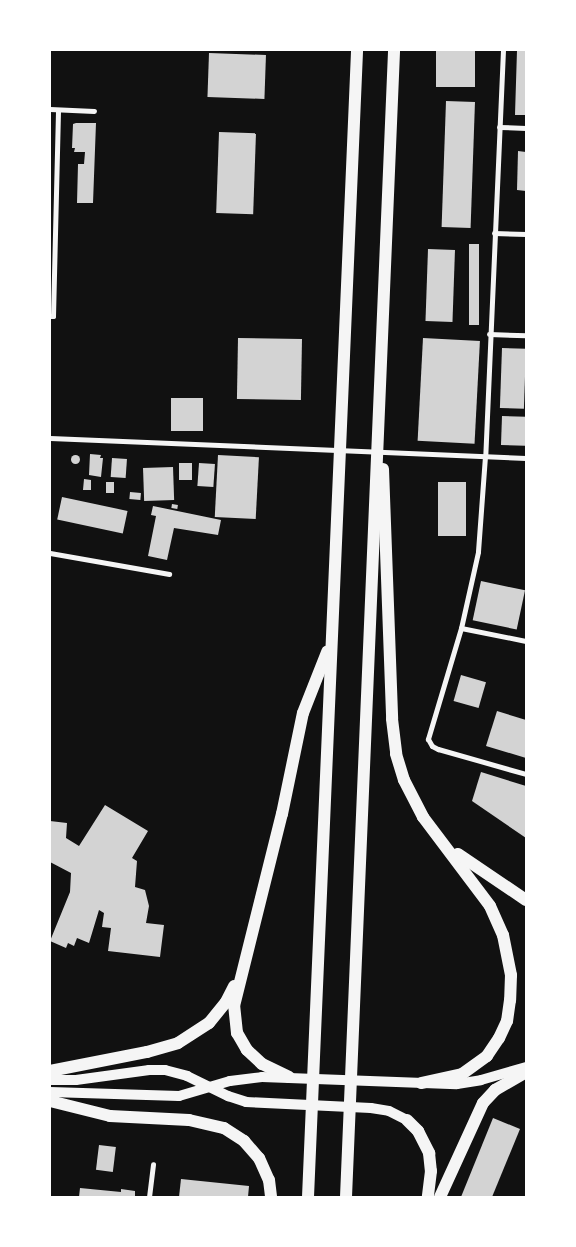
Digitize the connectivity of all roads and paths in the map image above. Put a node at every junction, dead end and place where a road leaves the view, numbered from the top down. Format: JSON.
{"nodes":[{"id":1,"x":357,"y":50,"type":"edge"},
{"id":2,"x":394,"y":50,"type":"edge"},
{"id":3,"x":503,"y":50,"type":"edge"},
{"id":4,"x":50,"y":109,"type":"edge"},
{"id":5,"x":58,"y":110,"type":"junction"},
{"id":6,"x":94,"y":111,"type":"dead end"},
{"id":7,"x":500,"y":127,"type":"junction"},
{"id":8,"x":526,"y":128,"type":"edge"},
{"id":9,"x":494,"y":233,"type":"junction"},
{"id":10,"x":526,"y":234,"type":"edge"},
{"id":11,"x":52,"y":316,"type":"edge"},
{"id":12,"x":489,"y":334,"type":"junction"},
{"id":13,"x":526,"y":335,"type":"edge"},
{"id":14,"x":50,"y":438,"type":"edge"},
{"id":15,"x":485,"y":456,"type":"junction"},
{"id":16,"x":526,"y":458,"type":"edge"},
{"id":17,"x":380,"y":468,"type":"junction"},
{"id":18,"x":50,"y":553,"type":"edge"},
{"id":19,"x":169,"y":574,"type":"dead end"},
{"id":20,"x":461,"y":628,"type":"junction"},
{"id":21,"x":526,"y":641,"type":"edge"},
{"id":22,"x":331,"y":642,"type":"junction"},
{"id":23,"x":526,"y":774,"type":"edge"},
{"id":24,"x":432,"y":829,"type":"junction"},
{"id":25,"x":526,"y":900,"type":"edge"},
{"id":26,"x":244,"y":960,"type":"junction"},
{"id":27,"x":526,"y":1067,"type":"edge"},
{"id":28,"x":50,"y":1071,"type":"edge"},
{"id":29,"x":526,"y":1072,"type":"edge"},
{"id":30,"x":289,"y":1077,"type":"junction"},
{"id":31,"x":50,"y":1080,"type":"edge"},
{"id":32,"x":421,"y":1083,"type":"junction"},
{"id":33,"x":209,"y":1086,"type":"junction"},
{"id":34,"x":50,"y":1092,"type":"edge"},
{"id":35,"x":50,"y":1101,"type":"edge"},
{"id":36,"x":407,"y":1120,"type":"joint"},
{"id":37,"x":153,"y":1164,"type":"dead end"},
{"id":38,"x":149,"y":1197,"type":"edge"},
{"id":39,"x":271,"y":1197,"type":"edge"},
{"id":40,"x":308,"y":1197,"type":"edge"},
{"id":41,"x":346,"y":1197,"type":"edge"},
{"id":42,"x":428,"y":1197,"type":"edge"},
{"id":43,"x":440,"y":1197,"type":"edge"}],
"edges":[{"from":1,"to":22,"type":"highway"},
{"from":2,"to":17,"type":"highway"},
{"from":3,"to":7,"type":"street"},
{"from":4,"to":5,"type":"street"},
{"from":5,"to":6,"type":"street"},
{"from":5,"to":11,"type":"street"},
{"from":7,"to":8,"type":"street"},
{"from":7,"to":9,"type":"street"},
{"from":9,"to":10,"type":"street"},
{"from":9,"to":12,"type":"street"},
{"from":12,"to":13,"type":"street"},
{"from":12,"to":15,"type":"street"},
{"from":14,"to":15,"type":"street"},
{"from":15,"to":16,"type":"street"},
{"from":15,"to":20,"type":"street"},
{"from":17,"to":24,"type":"highway"},
{"from":17,"to":41,"type":"highway"},
{"from":18,"to":19,"type":"street"},
{"from":20,"to":21,"type":"street"},
{"from":20,"to":23,"type":"street"},
{"from":22,"to":26,"type":"highway"},
{"from":22,"to":40,"type":"highway"},
{"from":24,"to":25,"type":"highway"},
{"from":24,"to":32,"type":"highway"},
{"from":26,"to":28,"type":"highway"},
{"from":26,"to":30,"type":"highway"},
{"from":27,"to":32,"type":"main road"},
{"from":29,"to":43,"type":"highway"},
{"from":30,"to":32,"type":"main road"},
{"from":30,"to":33,"type":"main road"},
{"from":31,"to":33,"type":"main road"},
{"from":33,"to":34,"type":"main road"},
{"from":33,"to":36,"type":"main road"},
{"from":35,"to":39,"type":"highway"},
{"from":36,"to":42,"type":"highway"},
{"from":37,"to":38,"type":"street"}]}
